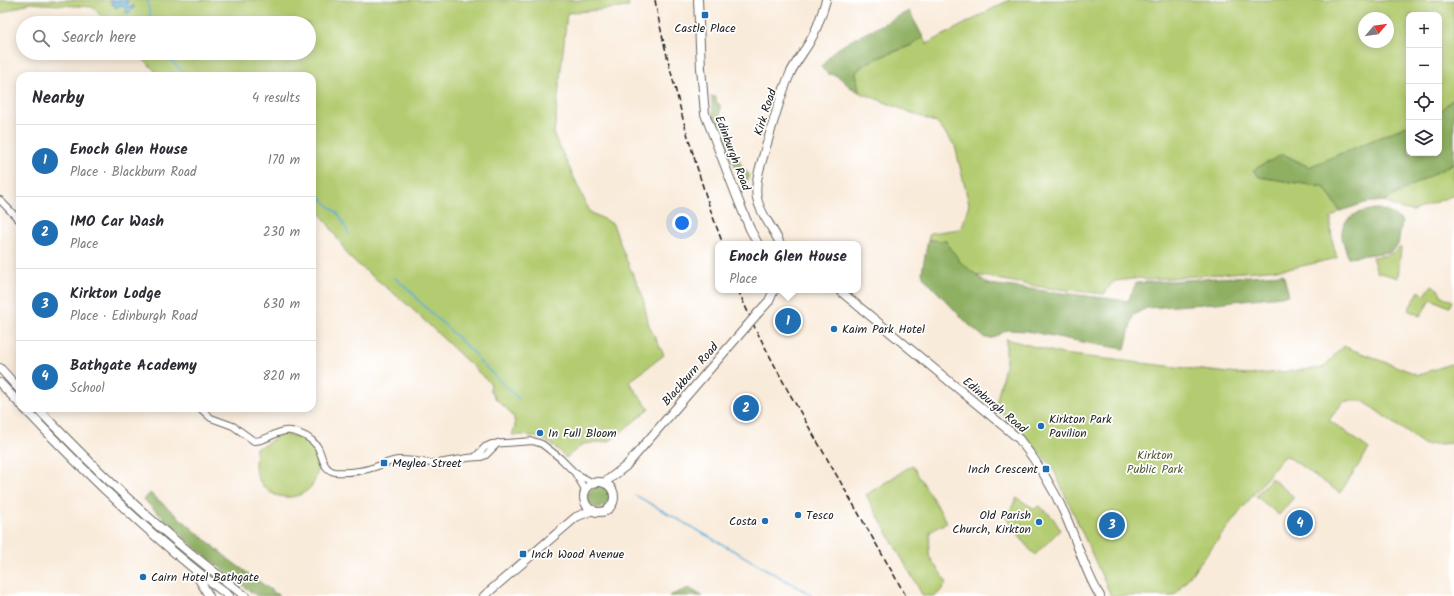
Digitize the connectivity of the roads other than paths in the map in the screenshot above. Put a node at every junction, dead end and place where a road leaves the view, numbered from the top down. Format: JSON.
{"nodes":[{"id":1,"x":698,"y":0,"type":"edge"},
{"id":2,"x":826,"y":0,"type":"edge"},
{"id":3,"x":0,"y":200,"type":"edge"},
{"id":4,"x":16,"y":217,"type":"edge"},
{"id":5,"x":776,"y":234,"type":"junction"},
{"id":6,"x":757,"y":241,"type":"edge"},
{"id":7,"x":775,"y":241,"type":"edge"},
{"id":8,"x":779,"y":241,"type":"edge"},
{"id":9,"x":773,"y":293,"type":"edge"},
{"id":10,"x":842,"y":293,"type":"edge"},
{"id":11,"x":0,"y":368,"type":"edge"},
{"id":12,"x":0,"y":383,"type":"edge"},
{"id":13,"x":16,"y":386,"type":"edge"},
{"id":14,"x":16,"y":400,"type":"edge"},
{"id":15,"x":28,"y":412,"type":"edge"},
{"id":16,"x":41,"y":412,"type":"edge"},
{"id":17,"x":204,"y":412,"type":"edge"},
{"id":18,"x":625,"y":468,"type":"junction"},
{"id":19,"x":575,"y":474,"type":"junction"},
{"id":20,"x":593,"y":483,"type":"junction"},
{"id":21,"x":604,"y":483,"type":"junction"},
{"id":22,"x":586,"y":491,"type":"junction"},
{"id":23,"x":613,"y":491,"type":"junction"},
{"id":24,"x":585,"y":500,"type":"junction"},
{"id":25,"x":593,"y":510,"type":"junction"},
{"id":26,"x":576,"y":517,"type":"junction"},
{"id":27,"x":192,"y":568,"type":"junction"},
{"id":28,"x":208,"y":596,"type":"edge"},
{"id":29,"x":228,"y":596,"type":"edge"},
{"id":30,"x":245,"y":596,"type":"edge"},
{"id":31,"x":484,"y":596,"type":"edge"},
{"id":32,"x":1100,"y":596,"type":"edge"}],
"edges":[{"from":1,"to":6,"type":"main road","name":"Edinburgh Road"},
{"from":2,"to":5,"type":"main road","name":"Kirk Road"},
{"from":3,"to":4,"type":"street"},
{"from":5,"to":7,"type":"main road"},
{"from":5,"to":8,"type":"main road","name":"Kirk Road"},
{"from":9,"to":18,"type":"main road","name":"Blackburn Road","bridge":true},
{"from":10,"to":32,"type":"main road","name":"Edinburgh Road"},
{"from":11,"to":13,"type":"main road"},
{"from":12,"to":14,"type":"main road"},
{"from":15,"to":27,"type":"main road"},
{"from":16,"to":30,"type":"main road"},
{"from":17,"to":19,"type":"street"},
{"from":18,"to":21,"type":"main road","name":"Blackburn Road"},
{"from":18,"to":23,"type":"main road","name":"Blackburn Road"},
{"from":19,"to":20,"type":"street"},
{"from":19,"to":22,"type":"street"},
{"from":20,"to":21,"type":"main road"},
{"from":20,"to":22,"type":"main road"},
{"from":21,"to":23,"type":"main road"},
{"from":22,"to":24,"type":"main road"},
{"from":23,"to":25,"type":"main road"},
{"from":24,"to":25,"type":"main road"},
{"from":24,"to":26,"type":"main road"},
{"from":25,"to":26,"type":"main road"},
{"from":26,"to":31,"type":"main road"},
{"from":27,"to":28,"type":"main road"},
{"from":27,"to":29,"type":"main road"}]}
